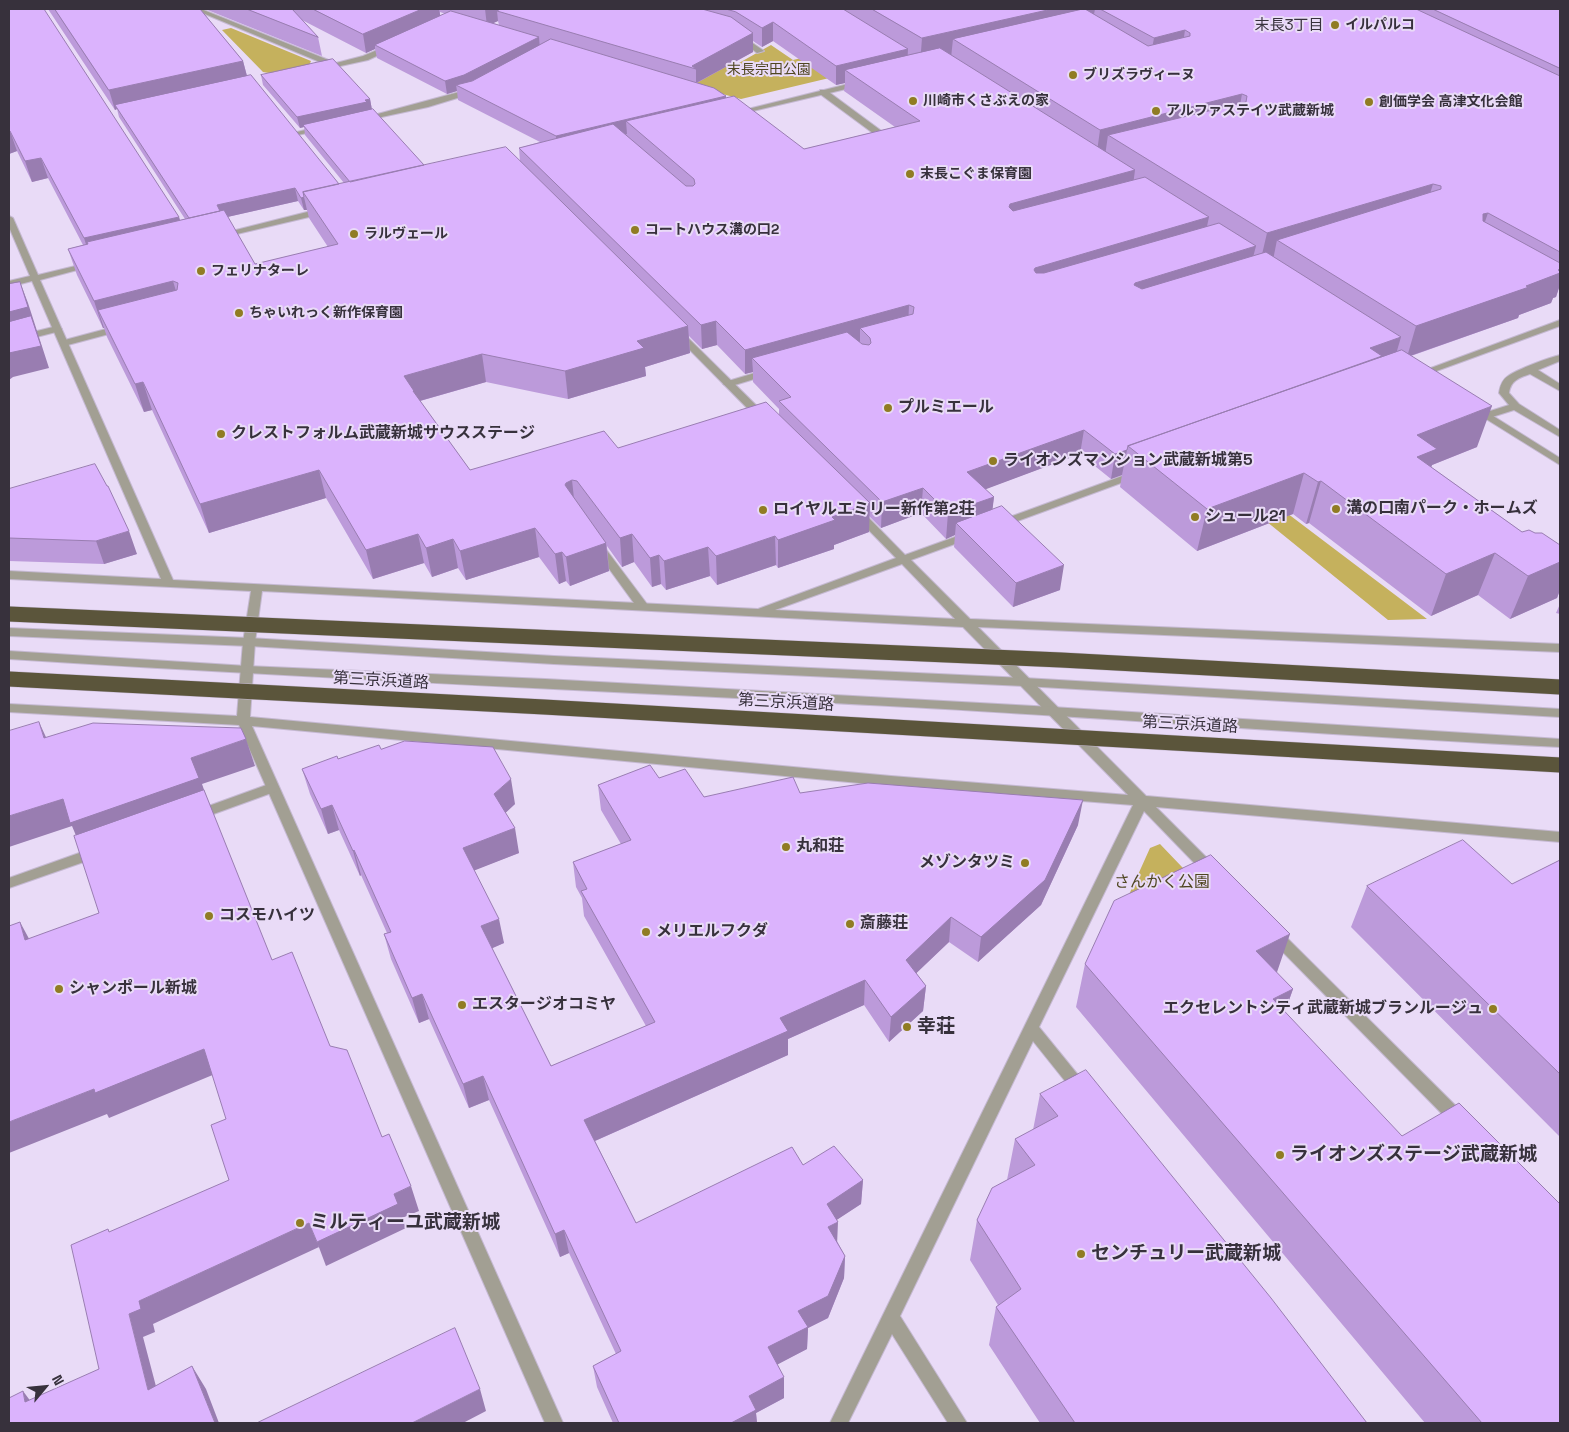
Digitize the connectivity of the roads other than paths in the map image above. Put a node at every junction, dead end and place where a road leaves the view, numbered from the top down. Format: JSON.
{"nodes":[{"id":1,"x":46,"y":9,"type":"edge"},
{"id":2,"x":196,"y":9,"type":"edge"},
{"id":3,"x":49,"y":18,"type":"edge"},
{"id":4,"x":207,"y":24,"type":"edge"},
{"id":5,"x":734,"y":33,"type":"edge"},
{"id":6,"x":402,"y":42,"type":"edge"},
{"id":7,"x":760,"y":51,"type":"dead end"},
{"id":8,"x":335,"y":65,"type":"junction"},
{"id":9,"x":317,"y":69,"type":"edge"},
{"id":10,"x":870,"y":81,"type":"edge"},
{"id":11,"x":478,"y":87,"type":"edge"},
{"id":12,"x":823,"y":92,"type":"junction"},
{"id":13,"x":734,"y":104,"type":"edge"},
{"id":14,"x":752,"y":109,"type":"junction"},
{"id":15,"x":730,"y":114,"type":"edge"},
{"id":16,"x":352,"y":121,"type":"edge"},
{"id":17,"x":333,"y":125,"type":"edge"},
{"id":18,"x":291,"y":126,"type":"edge"},
{"id":19,"x":297,"y":133,"type":"junction"},
{"id":20,"x":302,"y":140,"type":"edge"},
{"id":21,"x":888,"y":140,"type":"edge"},
{"id":22,"x":335,"y":208,"type":"edge"},
{"id":23,"x":9,"y":218,"type":"edge"},
{"id":24,"x":212,"y":237,"type":"edge"},
{"id":25,"x":97,"y":264,"type":"edge"},
{"id":26,"x":34,"y":278,"type":"junction"},
{"id":27,"x":9,"y":284,"type":"edge"},
{"id":28,"x":1560,"y":323,"type":"edge"},
{"id":29,"x":127,"y":327,"type":"edge"},
{"id":30,"x":672,"y":328,"type":"edge"},
{"id":31,"x":57,"y":329,"type":"junction"},
{"id":32,"x":9,"y":341,"type":"edge"},
{"id":33,"x":64,"y":343,"type":"junction"},
{"id":34,"x":1560,"y":358,"type":"edge"},
{"id":35,"x":1528,"y":369,"type":"junction"},
{"id":36,"x":775,"y":371,"type":"edge"},
{"id":37,"x":1404,"y":380,"type":"edge"},
{"id":38,"x":728,"y":384,"type":"junction"},
{"id":39,"x":1560,"y":388,"type":"edge"},
{"id":40,"x":1463,"y":400,"type":"edge"},
{"id":41,"x":1515,"y":406,"type":"junction"},
{"id":42,"x":1488,"y":415,"type":"junction"},
{"id":43,"x":770,"y":426,"type":"edge"},
{"id":44,"x":1560,"y":434,"type":"edge"},
{"id":45,"x":1560,"y":462,"type":"edge"},
{"id":46,"x":1146,"y":471,"type":"edge"},
{"id":47,"x":848,"y":503,"type":"edge"},
{"id":48,"x":592,"y":537,"type":"edge"},
{"id":49,"x":904,"y":559,"type":"junction"},
{"id":50,"x":9,"y":575,"type":"edge"},
{"id":51,"x":168,"y":582,"type":"junction"},
{"id":52,"x":257,"y":586,"type":"junction"},
{"id":53,"x":643,"y":607,"type":"junction"},
{"id":54,"x":756,"y":613,"type":"junction"},
{"id":55,"x":9,"y":614,"type":"edge"},
{"id":56,"x":966,"y":623,"type":"junction"},
{"id":57,"x":9,"y":632,"type":"edge"},
{"id":58,"x":249,"y":642,"type":"junction"},
{"id":59,"x":1560,"y":648,"type":"edge"},
{"id":60,"x":9,"y":655,"type":"edge"},
{"id":61,"x":247,"y":670,"type":"junction"},
{"id":62,"x":9,"y":679,"type":"edge"},
{"id":63,"x":1024,"y":682,"type":"junction"},
{"id":64,"x":1560,"y":687,"type":"edge"},
{"id":65,"x":9,"y":708,"type":"edge"},
{"id":66,"x":1052,"y":711,"type":"junction"},
{"id":67,"x":1560,"y":713,"type":"edge"},
{"id":68,"x":243,"y":720,"type":"junction"},
{"id":69,"x":1560,"y":743,"type":"edge"},
{"id":70,"x":1560,"y":765,"type":"edge"},
{"id":71,"x":272,"y":788,"type":"junction"},
{"id":72,"x":1142,"y":801,"type":"junction"},
{"id":73,"x":182,"y":821,"type":"edge"},
{"id":74,"x":1560,"y":837,"type":"edge"},
{"id":75,"x":109,"y":847,"type":"edge"},
{"id":76,"x":1218,"y":878,"type":"edge"},
{"id":77,"x":9,"y":883,"type":"edge"},
{"id":78,"x":1267,"y":927,"type":"edge"},
{"id":79,"x":1031,"y":1028,"type":"junction"},
{"id":80,"x":1093,"y":1104,"type":"edge"},
{"id":81,"x":1470,"y":1131,"type":"edge"},
{"id":82,"x":891,"y":1317,"type":"junction"},
{"id":83,"x":554,"y":1423,"type":"edge"},
{"id":84,"x":839,"y":1423,"type":"edge"},
{"id":85,"x":958,"y":1423,"type":"edge"}],
"edges":[{"from":1,"to":3,"type":"street"},
{"from":2,"to":4,"type":"street"},
{"from":2,"to":8,"type":"street"},
{"from":5,"to":7,"type":"street"},
{"from":6,"to":8,"type":"street"},
{"from":8,"to":9,"type":"street"},
{"from":10,"to":12,"type":"street"},
{"from":11,"to":16,"type":"street"},
{"from":12,"to":14,"type":"street"},
{"from":12,"to":21,"type":"street"},
{"from":13,"to":14,"type":"street"},
{"from":14,"to":15,"type":"street"},
{"from":17,"to":19,"type":"street"},
{"from":18,"to":19,"type":"street"},
{"from":19,"to":20,"type":"street"},
{"from":22,"to":24,"type":"street"},
{"from":23,"to":26,"type":"street"},
{"from":25,"to":26,"type":"street"},
{"from":26,"to":27,"type":"street"},
{"from":26,"to":31,"type":"street"},
{"from":28,"to":37,"type":"street"},
{"from":29,"to":33,"type":"street"},
{"from":30,"to":38,"type":"street"},
{"from":31,"to":32,"type":"street"},
{"from":31,"to":33,"type":"street"},
{"from":33,"to":51,"type":"street"},
{"from":34,"to":35,"type":"street"},
{"from":35,"to":39,"type":"street"},
{"from":35,"to":41,"type":"street"},
{"from":36,"to":38,"type":"street"},
{"from":38,"to":43,"type":"street"},
{"from":40,"to":42,"type":"street"},
{"from":41,"to":42,"type":"street"},
{"from":41,"to":44,"type":"street"},
{"from":42,"to":45,"type":"street"},
{"from":46,"to":49,"type":"street"},
{"from":47,"to":49,"type":"street"},
{"from":48,"to":53,"type":"street"},
{"from":49,"to":54,"type":"street"},
{"from":49,"to":56,"type":"street"},
{"from":50,"to":51,"type":"street"},
{"from":51,"to":52,"type":"street"},
{"from":52,"to":53,"type":"street"},
{"from":52,"to":58,"type":"street"},
{"from":53,"to":54,"type":"street"},
{"from":54,"to":56,"type":"street"},
{"from":55,"to":64,"type":"highway","bridge":true},
{"from":56,"to":59,"type":"street"},
{"from":56,"to":63,"type":"street"},
{"from":57,"to":58,"type":"street"},
{"from":58,"to":61,"type":"street"},
{"from":58,"to":63,"type":"street"},
{"from":60,"to":61,"type":"street"},
{"from":61,"to":66,"type":"street"},
{"from":61,"to":68,"type":"street"},
{"from":62,"to":70,"type":"highway","name":"第三京浜道路","bridge":true},
{"from":63,"to":66,"type":"street"},
{"from":63,"to":67,"type":"street"},
{"from":65,"to":68,"type":"street"},
{"from":66,"to":69,"type":"street"},
{"from":66,"to":72,"type":"street"},
{"from":68,"to":71,"type":"street"},
{"from":68,"to":72,"type":"street"},
{"from":71,"to":73,"type":"street"},
{"from":71,"to":83,"type":"street"},
{"from":72,"to":74,"type":"street"},
{"from":72,"to":76,"type":"street"},
{"from":72,"to":79,"type":"street"},
{"from":75,"to":77,"type":"street"},
{"from":78,"to":81,"type":"street"},
{"from":79,"to":80,"type":"street"},
{"from":79,"to":82,"type":"street"},
{"from":82,"to":84,"type":"street"},
{"from":82,"to":85,"type":"street"}]}
